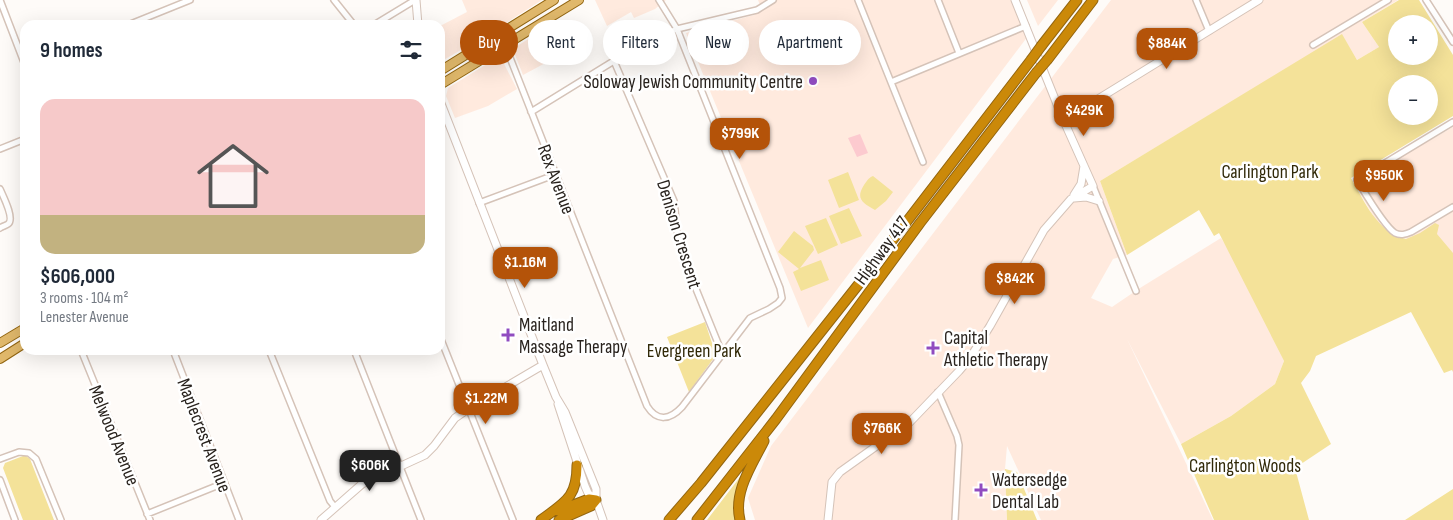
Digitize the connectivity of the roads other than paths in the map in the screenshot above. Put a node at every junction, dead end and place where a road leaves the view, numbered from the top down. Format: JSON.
{"nodes":[{"id":1,"x":0,"y":0,"type":"edge"},
{"id":2,"x":190,"y":0,"type":"edge"},
{"id":3,"x":334,"y":0,"type":"edge"},
{"id":4,"x":415,"y":0,"type":"edge"},
{"id":5,"x":554,"y":0,"type":"edge"},
{"id":6,"x":579,"y":0,"type":"edge"},
{"id":7,"x":659,"y":0,"type":"edge"},
{"id":8,"x":772,"y":0,"type":"edge"},
{"id":9,"x":858,"y":0,"type":"edge"},
{"id":10,"x":938,"y":0,"type":"edge"},
{"id":11,"x":1016,"y":0,"type":"edge"},
{"id":12,"x":1077,"y":0,"type":"edge"},
{"id":13,"x":1093,"y":0,"type":"edge"},
{"id":14,"x":1196,"y":0,"type":"edge"},
{"id":15,"x":1259,"y":0,"type":"edge"},
{"id":16,"x":1388,"y":0,"type":"edge"},
{"id":17,"x":1426,"y":0,"type":"edge"},
{"id":18,"x":140,"y":20,"type":"edge"},
{"id":19,"x":350,"y":20,"type":"edge"},
{"id":20,"x":382,"y":20,"type":"edge"},
{"id":21,"x":417,"y":20,"type":"edge"},
{"id":22,"x":671,"y":20,"type":"edge"},
{"id":23,"x":1026,"y":26,"type":"junction"},
{"id":24,"x":677,"y":29,"type":"edge"},
{"id":25,"x":677,"y":31,"type":"edge"},
{"id":26,"x":1209,"y":31,"type":"junction"},
{"id":27,"x":518,"y":37,"type":"edge"},
{"id":28,"x":1453,"y":42,"type":"edge"},
{"id":29,"x":1313,"y":45,"type":"dead end"},
{"id":30,"x":20,"y":52,"type":"edge"},
{"id":31,"x":959,"y":53,"type":"junction"},
{"id":32,"x":472,"y":65,"type":"edge"},
{"id":33,"x":513,"y":65,"type":"edge"},
{"id":34,"x":607,"y":65,"type":"edge"},
{"id":35,"x":616,"y":65,"type":"edge"},
{"id":36,"x":445,"y":68,"type":"edge"},
{"id":37,"x":445,"y":82,"type":"edge"},
{"id":38,"x":891,"y":82,"type":"junction"},
{"id":39,"x":531,"y":112,"type":"junction"},
{"id":40,"x":445,"y":115,"type":"edge"},
{"id":41,"x":1064,"y":119,"type":"junction"},
{"id":42,"x":1453,"y":122,"type":"edge"},
{"id":43,"x":20,"y":141,"type":"edge"},
{"id":44,"x":0,"y":149,"type":"edge"},
{"id":45,"x":923,"y":162,"type":"dead end"},
{"id":46,"x":1084,"y":166,"type":"junction"},
{"id":47,"x":546,"y":178,"type":"dead end"},
{"id":48,"x":1093,"y":186,"type":"junction"},
{"id":49,"x":0,"y":189,"type":"edge"},
{"id":50,"x":1071,"y":199,"type":"junction"},
{"id":51,"x":1099,"y":201,"type":"junction"},
{"id":52,"x":479,"y":203,"type":"junction"},
{"id":53,"x":1453,"y":207,"type":"edge"},
{"id":54,"x":0,"y":228,"type":"edge"},
{"id":55,"x":1136,"y":290,"type":"dead end"},
{"id":56,"x":20,"y":331,"type":"edge"},
{"id":57,"x":0,"y":343,"type":"edge"},
{"id":58,"x":20,"y":346,"type":"edge"},
{"id":59,"x":445,"y":350,"type":"edge"},
{"id":60,"x":722,"y":353,"type":"junction"},
{"id":61,"x":83,"y":355,"type":"edge"},
{"id":62,"x":175,"y":355,"type":"edge"},
{"id":63,"x":272,"y":355,"type":"edge"},
{"id":64,"x":356,"y":355,"type":"edge"},
{"id":65,"x":0,"y":359,"type":"edge"},
{"id":66,"x":542,"y":365,"type":"junction"},
{"id":67,"x":938,"y":392,"type":"junction"},
{"id":68,"x":556,"y":398,"type":"junction"},
{"id":69,"x":468,"y":408,"type":"junction"},
{"id":70,"x":776,"y":419,"type":"junction"},
{"id":71,"x":0,"y":459,"type":"edge"},
{"id":72,"x":577,"y":465,"type":"junction"},
{"id":73,"x":400,"y":466,"type":"junction"},
{"id":74,"x":0,"y":480,"type":"edge"},
{"id":75,"x":224,"y":483,"type":"junction"},
{"id":76,"x":596,"y":500,"type":"junction"},
{"id":77,"x":335,"y":507,"type":"junction"},
{"id":78,"x":149,"y":517,"type":"edge"},
{"id":79,"x":15,"y":520,"type":"edge"},
{"id":80,"x":61,"y":520,"type":"edge"},
{"id":81,"x":239,"y":520,"type":"edge"},
{"id":82,"x":320,"y":520,"type":"edge"},
{"id":83,"x":421,"y":520,"type":"edge"},
{"id":84,"x":514,"y":520,"type":"edge"},
{"id":85,"x":542,"y":520,"type":"edge"},
{"id":86,"x":560,"y":520,"type":"edge"},
{"id":87,"x":603,"y":520,"type":"edge"},
{"id":88,"x":671,"y":520,"type":"edge"},
{"id":89,"x":697,"y":520,"type":"edge"},
{"id":90,"x":740,"y":520,"type":"edge"},
{"id":91,"x":828,"y":520,"type":"edge"},
{"id":92,"x":955,"y":520,"type":"edge"}],
"edges":[{"from":1,"to":30,"type":"street"},
{"from":2,"to":18,"type":"street"},
{"from":3,"to":19,"type":"street"},
{"from":4,"to":20,"type":"street"},
{"from":4,"to":21,"type":"street"},
{"from":5,"to":36,"type":"main road"},
{"from":6,"to":27,"type":"main road"},
{"from":7,"to":22,"type":"street"},
{"from":8,"to":24,"type":"street"},
{"from":9,"to":38,"type":"street"},
{"from":10,"to":31,"type":"street"},
{"from":11,"to":23,"type":"street"},
{"from":12,"to":88,"type":"highway","bridge":true},
{"from":13,"to":70,"type":"highway","name":"Highway 417","bridge":true},
{"from":14,"to":26,"type":"street"},
{"from":15,"to":26,"type":"street"},
{"from":16,"to":29,"type":"street"},
{"from":17,"to":28,"type":"street"},
{"from":23,"to":31,"type":"street"},
{"from":23,"to":41,"type":"street"},
{"from":25,"to":60,"type":"street"},
{"from":26,"to":41,"type":"street"},
{"from":31,"to":38,"type":"street"},
{"from":32,"to":37,"type":"main road"},
{"from":33,"to":39,"type":"street","name":"Rex Avenue"},
{"from":34,"to":39,"type":"street"},
{"from":35,"to":60,"type":"street","name":"Denison Crescent"},
{"from":38,"to":45,"type":"street"},
{"from":39,"to":60,"type":"street","name":"Rex Avenue"},
{"from":40,"to":52,"type":"street"},
{"from":41,"to":46,"type":"street"},
{"from":42,"to":53,"type":"street"},
{"from":43,"to":44,"type":"street"},
{"from":46,"to":48,"type":"street"},
{"from":46,"to":50,"type":"street"},
{"from":47,"to":52,"type":"street"},
{"from":48,"to":50,"type":"street"},
{"from":48,"to":51,"type":"street"},
{"from":49,"to":54,"type":"street"},
{"from":50,"to":51,"type":"street"},
{"from":50,"to":67,"type":"street"},
{"from":51,"to":55,"type":"street"},
{"from":52,"to":66,"type":"street"},
{"from":56,"to":57,"type":"main road"},
{"from":58,"to":65,"type":"main road"},
{"from":59,"to":69,"type":"street"},
{"from":61,"to":78,"type":"street","name":"Melwood Avenue"},
{"from":62,"to":75,"type":"street","name":"Maplecrest Avenue"},
{"from":63,"to":77,"type":"street"},
{"from":64,"to":73,"type":"street"},
{"from":66,"to":68,"type":"street"},
{"from":66,"to":69,"type":"street"},
{"from":67,"to":91,"type":"street"},
{"from":67,"to":92,"type":"street"},
{"from":68,"to":72,"type":"street"},
{"from":68,"to":76,"type":"street"},
{"from":69,"to":73,"type":"street"},
{"from":69,"to":84,"type":"street"},
{"from":70,"to":89,"type":"highway","name":"Highway 417"},
{"from":70,"to":90,"type":"highway"},
{"from":71,"to":80,"type":"street"},
{"from":72,"to":76,"type":"street"},
{"from":72,"to":85,"type":"highway"},
{"from":73,"to":77,"type":"street"},
{"from":73,"to":83,"type":"street"},
{"from":74,"to":79,"type":"street"},
{"from":75,"to":78,"type":"street"},
{"from":75,"to":81,"type":"street","name":"Maplecrest Avenue"},
{"from":76,"to":85,"type":"highway"},
{"from":76,"to":86,"type":"highway"},
{"from":76,"to":87,"type":"street"},
{"from":77,"to":82,"type":"street"}]}
